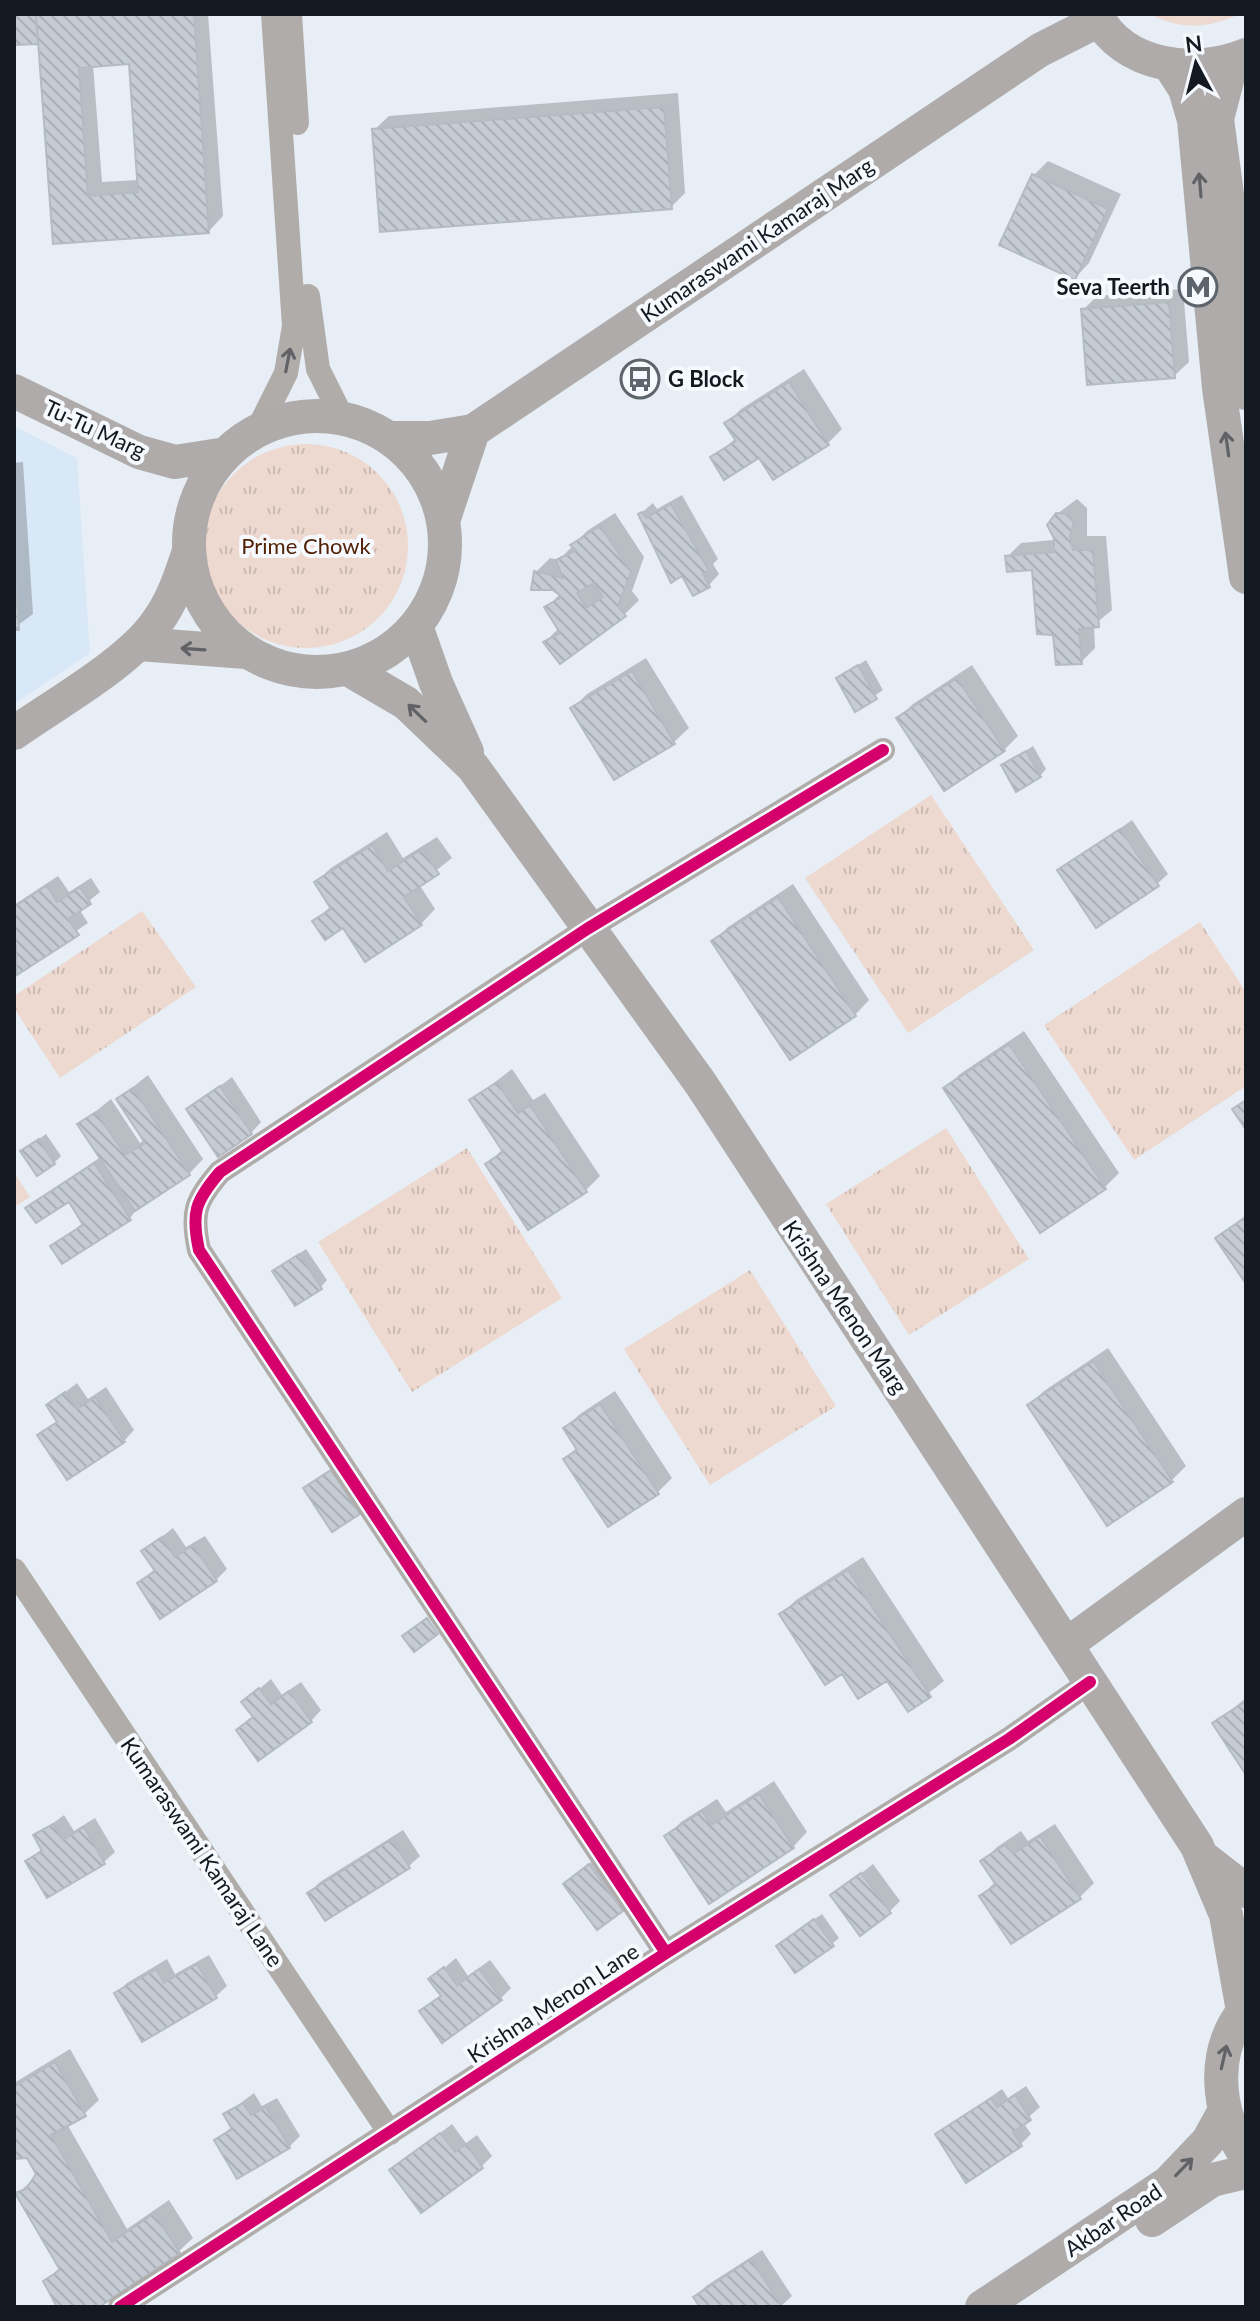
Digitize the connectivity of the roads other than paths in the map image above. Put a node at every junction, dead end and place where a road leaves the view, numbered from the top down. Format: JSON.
{"nodes":[{"id":1,"x":273,"y":14,"type":"edge"},
{"id":2,"x":290,"y":14,"type":"edge"},
{"id":3,"x":1088,"y":16,"type":"edge"},
{"id":4,"x":1239,"y":58,"type":"edge"},
{"id":5,"x":1169,"y":64,"type":"junction"},
{"id":6,"x":1239,"y":388,"type":"edge"},
{"id":7,"x":14,"y":391,"type":"edge"},
{"id":8,"x":14,"y":403,"type":"edge"},
{"id":9,"x":343,"y":419,"type":"junction"},
{"id":10,"x":257,"y":431,"type":"junction"},
{"id":11,"x":473,"y":431,"type":"junction"},
{"id":12,"x":389,"y":438,"type":"junction"},
{"id":13,"x":226,"y":454,"type":"junction"},
{"id":14,"x":191,"y":514,"type":"junction"},
{"id":15,"x":443,"y":521,"type":"junction"},
{"id":16,"x":188,"y":554,"type":"junction"},
{"id":17,"x":1246,"y":577,"type":"edge"},
{"id":18,"x":416,"y":626,"type":"junction"},
{"id":19,"x":139,"y":644,"type":"junction"},
{"id":20,"x":246,"y":652,"type":"junction"},
{"id":21,"x":348,"y":669,"type":"junction"},
{"id":22,"x":14,"y":733,"type":"edge"},
{"id":23,"x":883,"y":750,"type":"dead end"},
{"id":24,"x":473,"y":767,"type":"junction"},
{"id":25,"x":587,"y":929,"type":"junction"},
{"id":26,"x":1246,"y":1514,"type":"edge"},
{"id":27,"x":1246,"y":1541,"type":"edge"},
{"id":28,"x":14,"y":1570,"type":"edge"},
{"id":29,"x":1078,"y":1664,"type":"junction"},
{"id":30,"x":1202,"y":1856,"type":"junction"},
{"id":31,"x":1246,"y":1891,"type":"edge"},
{"id":32,"x":666,"y":1953,"type":"junction"},
{"id":33,"x":1244,"y":2009,"type":"edge"},
{"id":34,"x":1224,"y":2112,"type":"junction"},
{"id":35,"x":390,"y":2133,"type":"junction"},
{"id":36,"x":1246,"y":2156,"type":"edge"},
{"id":37,"x":1246,"y":2172,"type":"edge"},
{"id":38,"x":120,"y":2307,"type":"edge"},
{"id":39,"x":982,"y":2307,"type":"edge"},
{"id":40,"x":1019,"y":2307,"type":"edge"}],
"edges":[{"from":10,"to":1,"type":"street","one_way":true},
{"from":2,"to":9,"type":"street"},
{"from":3,"to":5,"type":"main road"},
{"from":3,"to":11,"type":"main road","name":"Kumaraswami Kamaraj Marg"},
{"from":4,"to":5,"type":"main road"},
{"from":4,"to":6,"type":"main road"},
{"from":6,"to":5,"type":"main road","one_way":true},
{"from":17,"to":6,"type":"main road","one_way":true},
{"from":7,"to":13,"type":"main road","name":"Tu-Tu Marg"},
{"from":8,"to":14,"type":"main road","name":"Tu-Tu Marg"},
{"from":9,"to":10,"type":"main road"},
{"from":9,"to":12,"type":"main road"},
{"from":10,"to":13,"type":"main road"},
{"from":11,"to":12,"type":"main road","name":"Kumaraswami Kamaraj Marg"},
{"from":11,"to":15,"type":"main road"},
{"from":12,"to":15,"type":"main road"},
{"from":13,"to":14,"type":"main road"},
{"from":14,"to":16,"type":"main road"},
{"from":15,"to":18,"type":"main road"},
{"from":16,"to":19,"type":"main road"},
{"from":16,"to":20,"type":"main road"},
{"from":18,"to":21,"type":"main road"},
{"from":18,"to":24,"type":"main road","name":"Krishna Menon Marg"},
{"from":20,"to":19,"type":"main road","one_way":true},
{"from":19,"to":22,"type":"main road"},
{"from":20,"to":21,"type":"main road"},
{"from":24,"to":21,"type":"main road","name":"Krishna Menon Marg","one_way":true},
{"from":23,"to":25,"type":"street"},
{"from":24,"to":25,"type":"main road","name":"Krishna Menon Marg"},
{"from":25,"to":29,"type":"main road","name":"Krishna Menon Marg"},
{"from":25,"to":32,"type":"street"},
{"from":26,"to":29,"type":"main road"},
{"from":27,"to":29,"type":"main road"},
{"from":28,"to":35,"type":"street","name":"Kumaraswami Kamaraj Lane"},
{"from":29,"to":30,"type":"main road","name":"Krishna Menon Marg"},
{"from":29,"to":32,"type":"street","name":"Krishna Menon Lane"},
{"from":30,"to":31,"type":"main road","name":"Krishna Menon Marg"},
{"from":30,"to":33,"type":"main road","name":"Krishna Menon Marg"},
{"from":32,"to":35,"type":"street","name":"Krishna Menon Lane"},
{"from":34,"to":33,"type":"main road","one_way":true},
{"from":34,"to":36,"type":"main road"},
{"from":39,"to":34,"type":"main road","name":"Akbar Road","one_way":true},
{"from":35,"to":38,"type":"street","name":"Krishna Menon Lane"},
{"from":37,"to":40,"type":"main road","name":"Akbar Road"}]}
